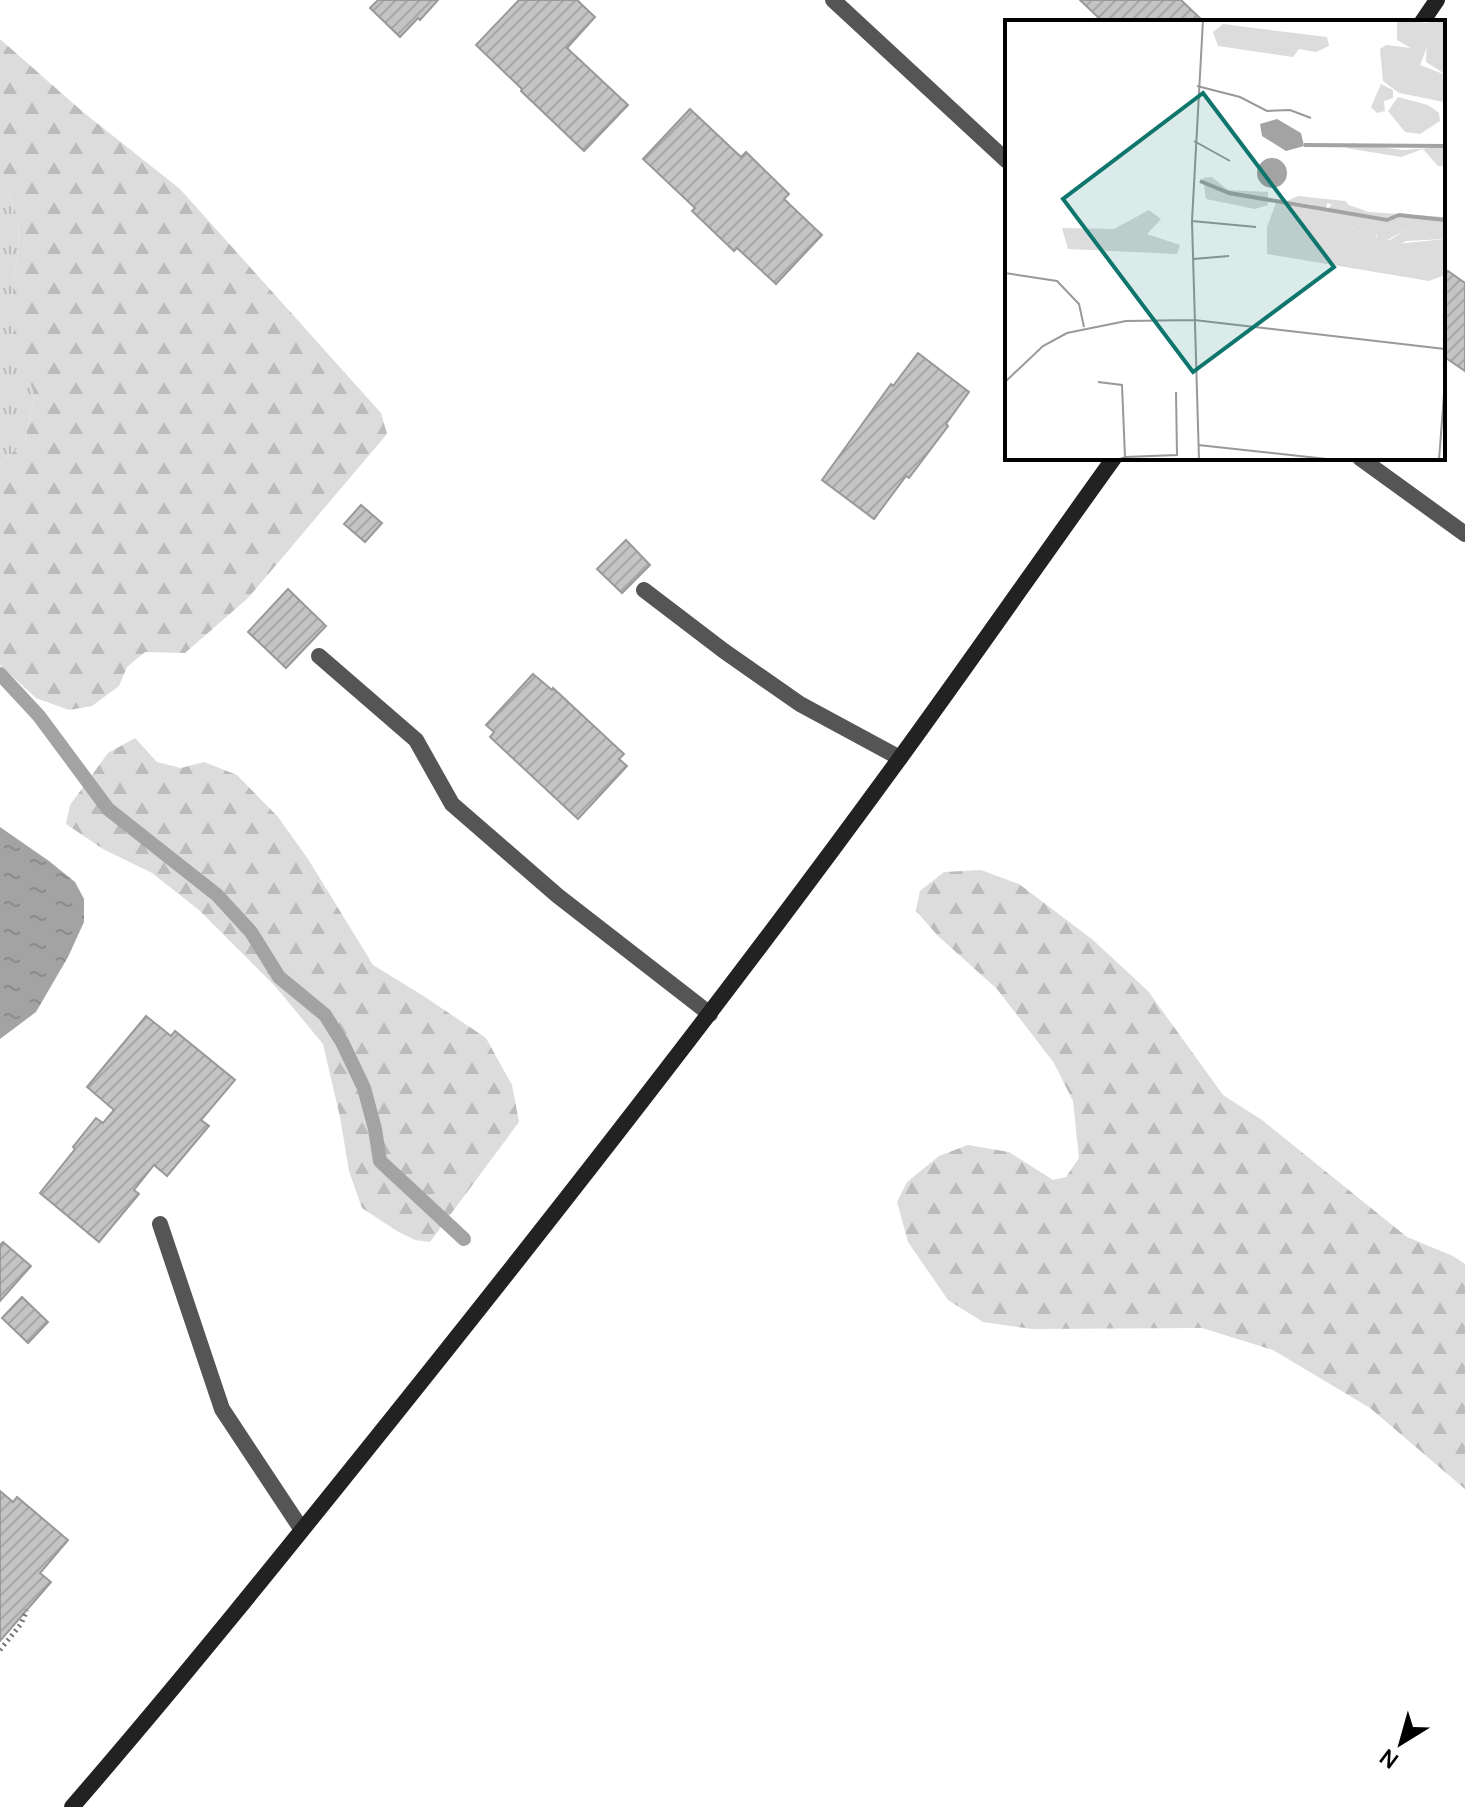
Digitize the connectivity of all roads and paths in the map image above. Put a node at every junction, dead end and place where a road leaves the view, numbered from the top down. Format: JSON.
{"nodes":[{"id":1,"x":833,"y":0,"type":"edge"},
{"id":2,"x":1437,"y":0,"type":"edge"},
{"id":3,"x":1423,"y":20,"type":"edge"},
{"id":4,"x":1005,"y":159,"type":"edge"},
{"id":5,"x":1113,"y":460,"type":"edge"},
{"id":6,"x":1363,"y":460,"type":"edge"},
{"id":7,"x":1465,"y":534,"type":"edge"},
{"id":8,"x":644,"y":590,"type":"dead end"},
{"id":9,"x":319,"y":656,"type":"dead end"},
{"id":10,"x":900,"y":758,"type":"junction"},
{"id":11,"x":710,"y":1014,"type":"junction"},
{"id":12,"x":160,"y":1224,"type":"dead end"},
{"id":13,"x":302,"y":1530,"type":"junction"},
{"id":14,"x":27,"y":1610,"type":"dead end"},
{"id":15,"x":0,"y":1650,"type":"edge"},
{"id":16,"x":72,"y":1807,"type":"edge"}],
"edges":[{"from":1,"to":4,"type":"street"},
{"from":2,"to":3,"type":"main road"},
{"from":5,"to":10,"type":"main road"},
{"from":6,"to":7,"type":"street"},
{"from":8,"to":10,"type":"street"},
{"from":9,"to":11,"type":"street"},
{"from":10,"to":11,"type":"main road"},
{"from":11,"to":13,"type":"main road"},
{"from":12,"to":13,"type":"street"},
{"from":13,"to":16,"type":"main road"},
{"from":14,"to":15,"type":"path"}]}
